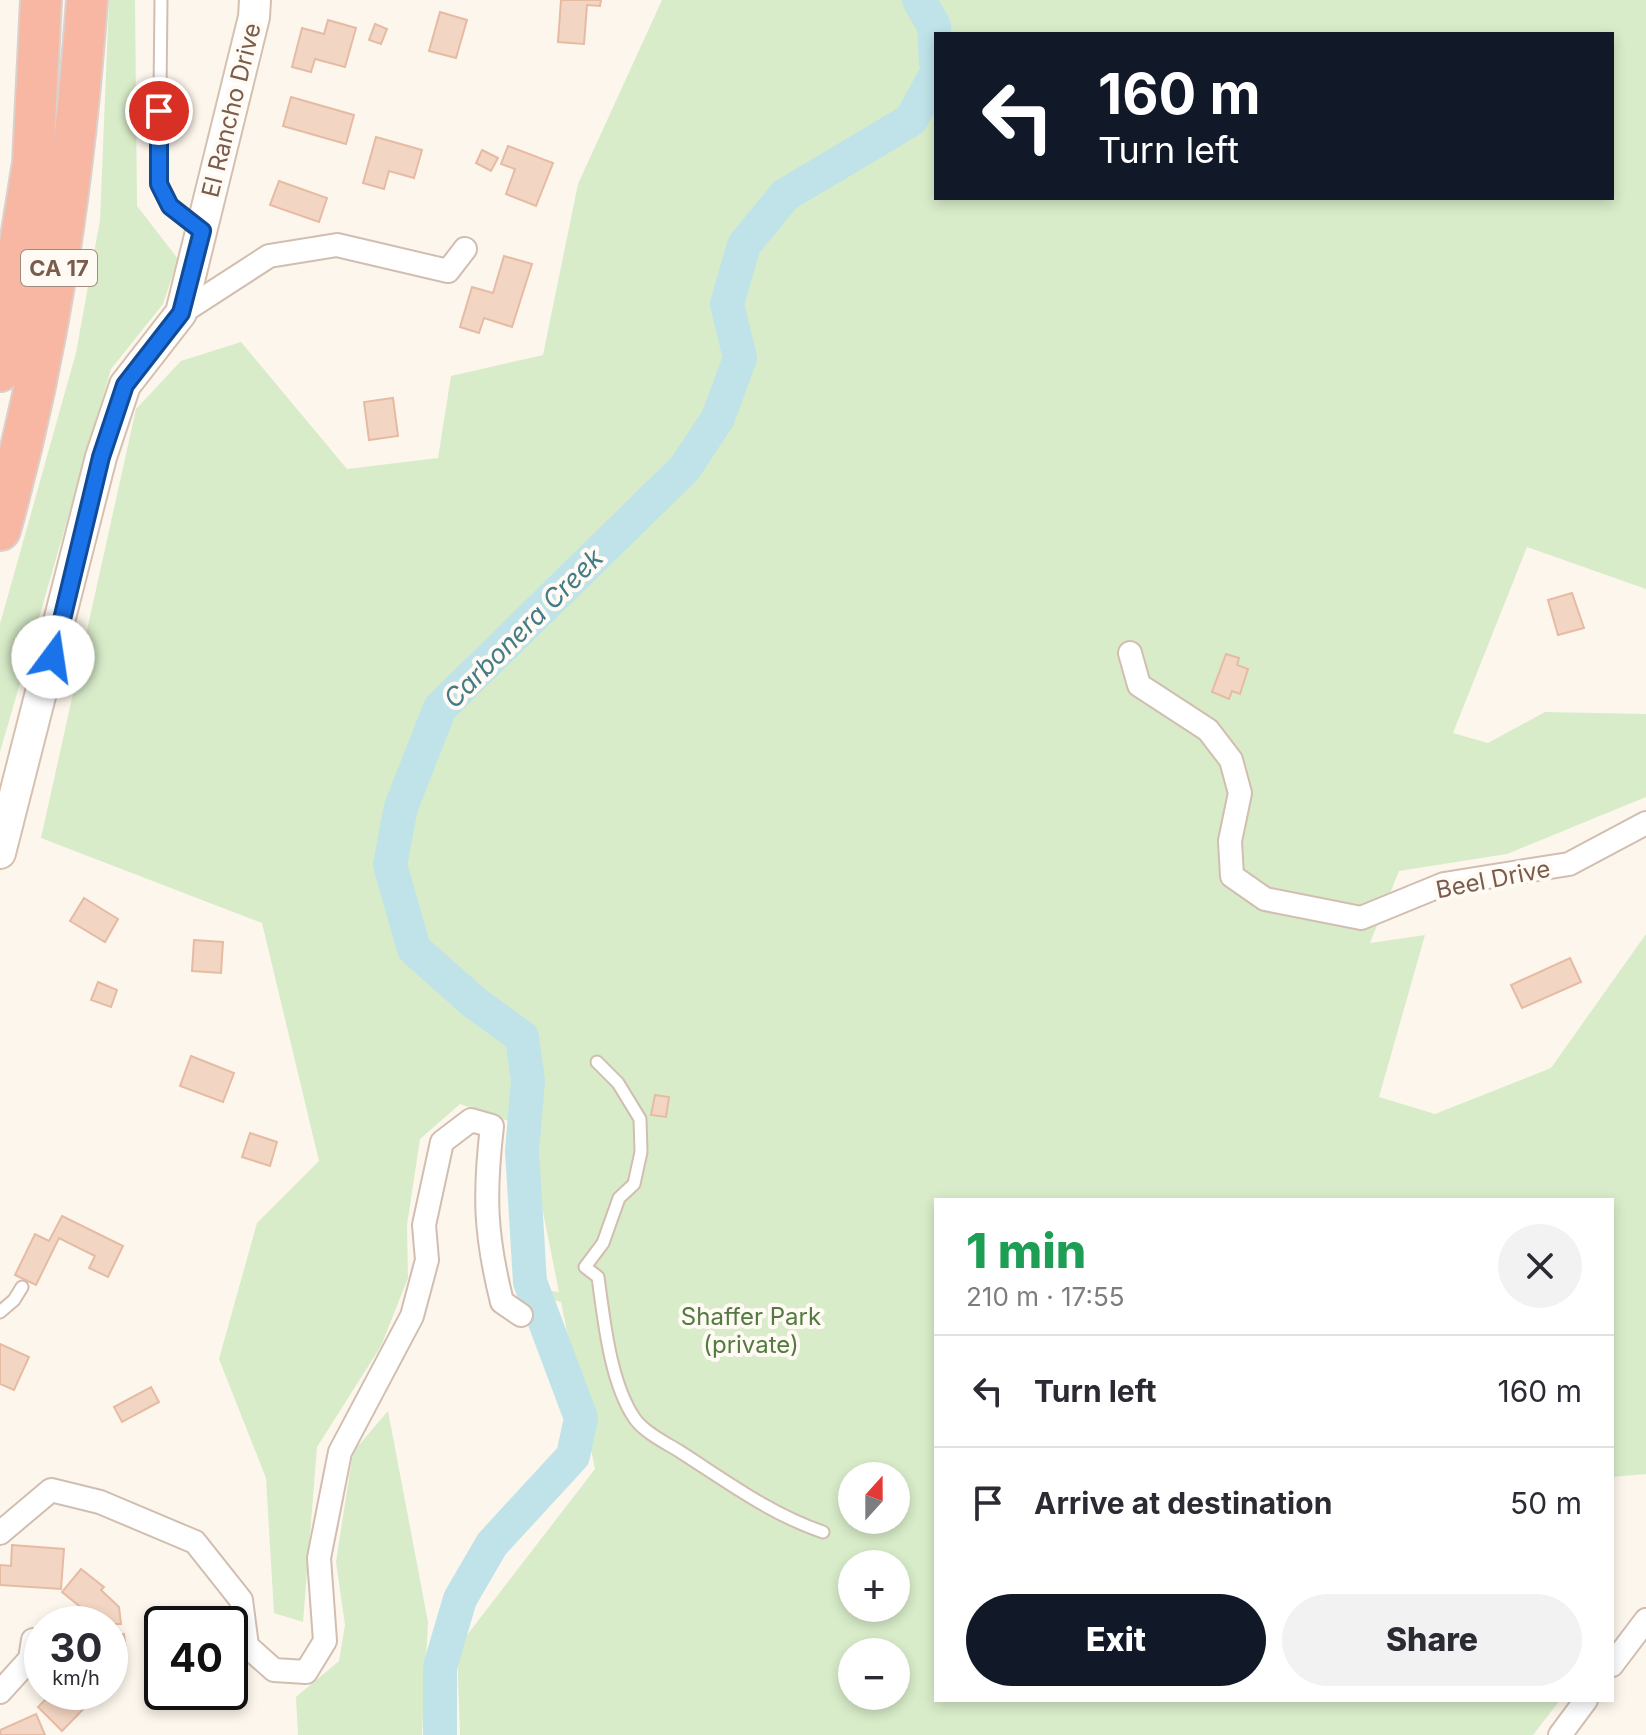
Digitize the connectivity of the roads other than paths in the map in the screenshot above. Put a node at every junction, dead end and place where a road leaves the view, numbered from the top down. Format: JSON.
{"nodes":[{"id":1,"x":41,"y":0,"type":"edge"},
{"id":2,"x":87,"y":0,"type":"edge"},
{"id":3,"x":161,"y":0,"type":"edge"},
{"id":4,"x":255,"y":0,"type":"edge"},
{"id":5,"x":202,"y":231,"type":"junction"},
{"id":6,"x":465,"y":249,"type":"dead end"},
{"id":7,"x":181,"y":313,"type":"junction"},
{"id":8,"x":0,"y":371,"type":"edge"},
{"id":9,"x":0,"y":530,"type":"edge"},
{"id":10,"x":1130,"y":653,"type":"dead end"},
{"id":11,"x":1646,"y":823,"type":"edge"},
{"id":12,"x":0,"y":853,"type":"edge"},
{"id":13,"x":597,"y":1062,"type":"dead end"},
{"id":14,"x":22,"y":1287,"type":"dead end"},
{"id":15,"x":0,"y":1312,"type":"edge"},
{"id":16,"x":521,"y":1315,"type":"dead end"},
{"id":17,"x":823,"y":1532,"type":"dead end"},
{"id":18,"x":0,"y":1533,"type":"edge"},
{"id":19,"x":1646,"y":1620,"type":"edge"},
{"id":20,"x":1614,"y":1662,"type":"edge"},
{"id":21,"x":24,"y":1666,"type":"edge"},
{"id":22,"x":0,"y":1692,"type":"edge"},
{"id":23,"x":1585,"y":1702,"type":"edge"},
{"id":24,"x":1560,"y":1735,"type":"edge"}],
"edges":[{"from":1,"to":8,"type":"highway","number":"CA 17"},
{"from":2,"to":9,"type":"highway","number":"CA 17"},
{"from":3,"to":5,"type":"lane"},
{"from":4,"to":5,"type":"street","name":"El Rancho Drive"},
{"from":5,"to":7,"type":"street","name":"El Rancho Drive"},
{"from":6,"to":7,"type":"street"},
{"from":7,"to":12,"type":"street","name":"El Rancho Drive"},
{"from":10,"to":11,"type":"street","name":"Beel Drive"},
{"from":13,"to":17,"type":"lane"},
{"from":14,"to":15,"type":"lane"},
{"from":16,"to":18,"type":"street"},
{"from":19,"to":20,"type":"street"},
{"from":21,"to":22,"type":"street"},
{"from":23,"to":24,"type":"street"}]}
